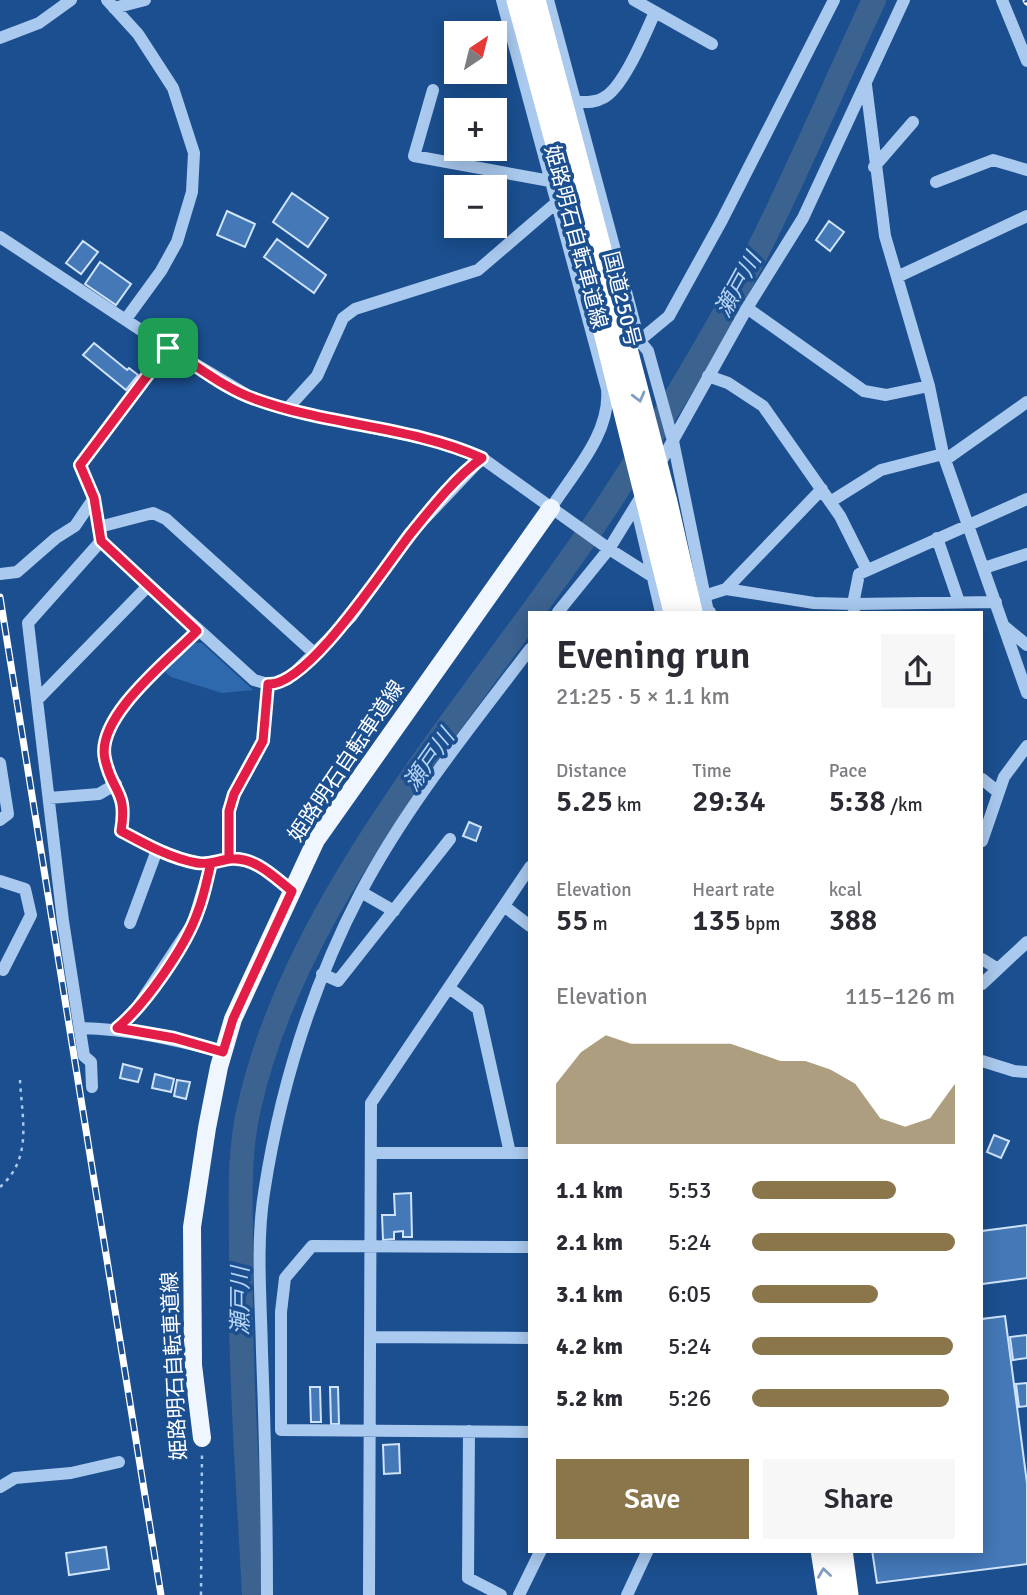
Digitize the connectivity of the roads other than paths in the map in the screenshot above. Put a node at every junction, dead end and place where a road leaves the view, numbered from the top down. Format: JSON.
{"nodes":[{"id":1,"x":71,"y":0,"type":"edge"},
{"id":2,"x":145,"y":0,"type":"edge"},
{"id":3,"x":502,"y":0,"type":"edge"},
{"id":4,"x":517,"y":0,"type":"edge"},
{"id":5,"x":535,"y":0,"type":"edge"},
{"id":6,"x":548,"y":0,"type":"edge"},
{"id":7,"x":634,"y":0,"type":"edge"},
{"id":8,"x":834,"y":0,"type":"edge"},
{"id":9,"x":904,"y":0,"type":"edge"},
{"id":10,"x":1002,"y":0,"type":"edge"},
{"id":11,"x":111,"y":4,"type":"edge"},
{"id":12,"x":655,"y":12,"type":"junction"},
{"id":13,"x":0,"y":38,"type":"edge"},
{"id":14,"x":712,"y":44,"type":"dead end"},
{"id":15,"x":1027,"y":61,"type":"edge"},
{"id":16,"x":866,"y":85,"type":"junction"},
{"id":17,"x":433,"y":90,"type":"dead end"},
{"id":18,"x":576,"y":102,"type":"junction"},
{"id":19,"x":913,"y":122,"type":"dead end"},
{"id":20,"x":874,"y":167,"type":"junction"},
{"id":21,"x":1027,"y":170,"type":"edge"},
{"id":22,"x":550,"y":181,"type":"junction"},
{"id":23,"x":936,"y":182,"type":"dead end"},
{"id":24,"x":570,"y":195,"type":"junction"},
{"id":25,"x":1027,"y":216,"type":"edge"},
{"id":26,"x":0,"y":237,"type":"edge"},
{"id":27,"x":897,"y":277,"type":"junction"},
{"id":28,"x":747,"y":309,"type":"junction"},
{"id":29,"x":126,"y":319,"type":"junction"},
{"id":30,"x":639,"y":340,"type":"junction"},
{"id":31,"x":168,"y":348,"type":"junction"},
{"id":32,"x":604,"y":374,"type":"junction"},
{"id":33,"x":708,"y":376,"type":"junction"},
{"id":34,"x":929,"y":386,"type":"junction"},
{"id":35,"x":1026,"y":407,"type":"edge"},
{"id":36,"x":287,"y":409,"type":"junction"},
{"id":37,"x":673,"y":441,"type":"junction"},
{"id":38,"x":944,"y":457,"type":"junction"},
{"id":39,"x":482,"y":458,"type":"junction"},
{"id":40,"x":822,"y":489,"type":"junction"},
{"id":41,"x":94,"y":498,"type":"junction"},
{"id":42,"x":1027,"y":499,"type":"edge"},
{"id":43,"x":831,"y":502,"type":"junction"},
{"id":44,"x":636,"y":506,"type":"junction"},
{"id":45,"x":553,"y":510,"type":"junction"},
{"id":46,"x":970,"y":524,"type":"junction"},
{"id":47,"x":99,"y":527,"type":"junction"},
{"id":48,"x":937,"y":538,"type":"junction"},
{"id":49,"x":101,"y":541,"type":"junction"},
{"id":50,"x":610,"y":549,"type":"junction"},
{"id":51,"x":1027,"y":554,"type":"edge"},
{"id":52,"x":985,"y":568,"type":"junction"},
{"id":53,"x":867,"y":570,"type":"junction"},
{"id":54,"x":0,"y":575,"type":"edge"},
{"id":55,"x":653,"y":578,"type":"junction"},
{"id":56,"x":148,"y":586,"type":"junction"},
{"id":57,"x":726,"y":589,"type":"junction"},
{"id":58,"x":960,"y":602,"type":"junction"},
{"id":59,"x":996,"y":602,"type":"junction"},
{"id":60,"x":704,"y":608,"type":"edge"},
{"id":61,"x":813,"y":608,"type":"edge"},
{"id":62,"x":854,"y":608,"type":"edge"},
{"id":63,"x":559,"y":611,"type":"edge"},
{"id":64,"x":661,"y":611,"type":"edge"},
{"id":65,"x":674,"y":611,"type":"edge"},
{"id":66,"x":1004,"y":627,"type":"junction"},
{"id":67,"x":197,"y":631,"type":"junction"},
{"id":68,"x":1027,"y":645,"type":"edge"},
{"id":69,"x":528,"y":652,"type":"edge"},
{"id":70,"x":314,"y":653,"type":"junction"},
{"id":71,"x":268,"y":684,"type":"junction"},
{"id":72,"x":1027,"y":693,"type":"edge"},
{"id":73,"x":38,"y":699,"type":"junction"},
{"id":74,"x":1027,"y":746,"type":"edge"},
{"id":75,"x":0,"y":763,"type":"edge"},
{"id":76,"x":983,"y":780,"type":"edge"},
{"id":77,"x":116,"y":785,"type":"junction"},
{"id":78,"x":998,"y":792,"type":"junction"},
{"id":79,"x":49,"y":798,"type":"junction"},
{"id":80,"x":0,"y":820,"type":"edge"},
{"id":81,"x":983,"y":838,"type":"edge"},
{"id":82,"x":450,"y":839,"type":"dead end"},
{"id":83,"x":157,"y":850,"type":"junction"},
{"id":84,"x":229,"y":859,"type":"junction"},
{"id":85,"x":211,"y":863,"type":"junction"},
{"id":86,"x":528,"y":870,"type":"edge"},
{"id":87,"x":0,"y":881,"type":"edge"},
{"id":88,"x":292,"y":891,"type":"junction"},
{"id":89,"x":361,"y":892,"type":"junction"},
{"id":90,"x":504,"y":906,"type":"junction"},
{"id":91,"x":394,"y":911,"type":"junction"},
{"id":92,"x":130,"y":923,"type":"dead end"},
{"id":93,"x":528,"y":924,"type":"edge"},
{"id":94,"x":1027,"y":942,"type":"edge"},
{"id":95,"x":983,"y":960,"type":"edge"},
{"id":96,"x":998,"y":969,"type":"junction"},
{"id":97,"x":3,"y":970,"type":"dead end"},
{"id":98,"x":322,"y":974,"type":"junction"},
{"id":99,"x":983,"y":983,"type":"edge"},
{"id":100,"x":449,"y":988,"type":"junction"},
{"id":101,"x":80,"y":1028,"type":"junction"},
{"id":102,"x":117,"y":1028,"type":"junction"},
{"id":103,"x":223,"y":1052,"type":"junction"},
{"id":104,"x":983,"y":1061,"type":"edge"},
{"id":105,"x":1027,"y":1072,"type":"edge"},
{"id":106,"x":92,"y":1087,"type":"dead end"},
{"id":107,"x":371,"y":1153,"type":"junction"},
{"id":108,"x":510,"y":1153,"type":"junction"},
{"id":109,"x":528,"y":1153,"type":"edge"},
{"id":110,"x":372,"y":1246,"type":"junction"},
{"id":111,"x":528,"y":1247,"type":"edge"},
{"id":112,"x":285,"y":1278,"type":"junction"},
{"id":113,"x":260,"y":1282,"type":"junction"},
{"id":114,"x":371,"y":1336,"type":"junction"},
{"id":115,"x":528,"y":1338,"type":"edge"},
{"id":116,"x":370,"y":1430,"type":"junction"},
{"id":117,"x":469,"y":1431,"type":"junction"},
{"id":118,"x":528,"y":1432,"type":"edge"},
{"id":119,"x":202,"y":1438,"type":"road end"},
{"id":120,"x":119,"y":1462,"type":"dead end"},
{"id":121,"x":0,"y":1488,"type":"edge"},
{"id":122,"x":540,"y":1553,"type":"edge"},
{"id":123,"x":647,"y":1553,"type":"edge"},
{"id":124,"x":821,"y":1553,"type":"edge"},
{"id":125,"x":842,"y":1553,"type":"edge"},
{"id":126,"x":267,"y":1595,"type":"edge"},
{"id":127,"x":369,"y":1595,"type":"edge"},
{"id":128,"x":501,"y":1595,"type":"edge"},
{"id":129,"x":519,"y":1595,"type":"edge"},
{"id":130,"x":626,"y":1595,"type":"edge"},
{"id":131,"x":828,"y":1595,"type":"edge"},
{"id":132,"x":848,"y":1595,"type":"edge"}],
"edges":[{"from":1,"to":13,"type":"street"},
{"from":2,"to":11,"type":"street"},
{"from":3,"to":22,"type":"street"},
{"from":4,"to":24,"type":"highway","name":"国道250号"},
{"from":5,"to":24,"type":"highway","name":"国道250号"},
{"from":6,"to":18,"type":"street"},
{"from":7,"to":12,"type":"street"},
{"from":8,"to":30,"type":"street"},
{"from":9,"to":16,"type":"street"},
{"from":10,"to":15,"type":"street"},
{"from":11,"to":29,"type":"street"},
{"from":12,"to":14,"type":"street"},
{"from":12,"to":18,"type":"street"},
{"from":16,"to":20,"type":"street"},
{"from":16,"to":28,"type":"street"},
{"from":17,"to":22,"type":"street"},
{"from":18,"to":30,"type":"street"},
{"from":19,"to":20,"type":"street"},
{"from":20,"to":27,"type":"street"},
{"from":21,"to":23,"type":"street"},
{"from":22,"to":24,"type":"street"},
{"from":24,"to":32,"type":"street"},
{"from":24,"to":36,"type":"street"},
{"from":24,"to":60,"type":"highway","name":"国道250号","one_way":true,"bridge":true},
{"from":24,"to":65,"type":"highway","name":"国道250号","bridge":true},
{"from":25,"to":27,"type":"street"},
{"from":26,"to":29,"type":"street"},
{"from":27,"to":34,"type":"street"},
{"from":28,"to":33,"type":"street"},
{"from":28,"to":34,"type":"street"},
{"from":29,"to":31,"type":"street"},
{"from":30,"to":32,"type":"street"},
{"from":30,"to":37,"type":"street"},
{"from":31,"to":36,"type":"street"},
{"from":31,"to":41,"type":"street"},
{"from":32,"to":45,"type":"street"},
{"from":33,"to":37,"type":"street"},
{"from":33,"to":40,"type":"street"},
{"from":34,"to":38,"type":"street"},
{"from":35,"to":38,"type":"street"},
{"from":36,"to":39,"type":"street"},
{"from":37,"to":44,"type":"street"},
{"from":37,"to":60,"type":"street"},
{"from":38,"to":43,"type":"street"},
{"from":38,"to":46,"type":"street"},
{"from":39,"to":45,"type":"street"},
{"from":39,"to":70,"type":"street"},
{"from":40,"to":43,"type":"street"},
{"from":40,"to":57,"type":"street"},
{"from":41,"to":47,"type":"street"},
{"from":41,"to":54,"type":"street"},
{"from":42,"to":46,"type":"street"},
{"from":43,"to":53,"type":"street"},
{"from":44,"to":50,"type":"street"},
{"from":44,"to":55,"type":"street"},
{"from":45,"to":50,"type":"street"},
{"from":45,"to":88,"type":"main road","name":"姫路明石自転車道線"},
{"from":46,"to":48,"type":"street"},
{"from":46,"to":52,"type":"street"},
{"from":47,"to":49,"type":"street"},
{"from":47,"to":70,"type":"street"},
{"from":48,"to":53,"type":"street"},
{"from":48,"to":58,"type":"street"},
{"from":49,"to":56,"type":"street"},
{"from":49,"to":73,"type":"street"},
{"from":50,"to":55,"type":"street"},
{"from":50,"to":63,"type":"street"},
{"from":51,"to":52,"type":"street"},
{"from":52,"to":59,"type":"street"},
{"from":53,"to":62,"type":"street"},
{"from":55,"to":60,"type":"street"},
{"from":55,"to":64,"type":"street"},
{"from":56,"to":67,"type":"street"},
{"from":56,"to":73,"type":"street"},
{"from":57,"to":60,"type":"street"},
{"from":57,"to":61,"type":"street"},
{"from":58,"to":59,"type":"street"},
{"from":58,"to":62,"type":"street"},
{"from":59,"to":66,"type":"street"},
{"from":61,"to":62,"type":"street"},
{"from":66,"to":68,"type":"street"},
{"from":66,"to":72,"type":"street"},
{"from":67,"to":71,"type":"street"},
{"from":67,"to":77,"type":"street"},
{"from":69,"to":89,"type":"street"},
{"from":70,"to":71,"type":"street"},
{"from":71,"to":84,"type":"street"},
{"from":73,"to":79,"type":"street"},
{"from":74,"to":78,"type":"street"},
{"from":75,"to":80,"type":"street"},
{"from":76,"to":78,"type":"street"},
{"from":77,"to":79,"type":"street"},
{"from":77,"to":83,"type":"street"},
{"from":78,"to":81,"type":"street"},
{"from":79,"to":101,"type":"street"},
{"from":82,"to":91,"type":"street"},
{"from":83,"to":85,"type":"street"},
{"from":83,"to":92,"type":"street"},
{"from":84,"to":85,"type":"street"},
{"from":84,"to":88,"type":"street"},
{"from":85,"to":102,"type":"street"},
{"from":86,"to":90,"type":"street"},
{"from":87,"to":97,"type":"street"},
{"from":88,"to":103,"type":"main road","name":"姫路明石自転車道線"},
{"from":89,"to":91,"type":"street"},
{"from":89,"to":98,"type":"street"},
{"from":90,"to":93,"type":"street"},
{"from":90,"to":100,"type":"street"},
{"from":91,"to":98,"type":"street"},
{"from":94,"to":96,"type":"street"},
{"from":95,"to":96,"type":"street"},
{"from":96,"to":99,"type":"street"},
{"from":98,"to":113,"type":"street"},
{"from":100,"to":107,"type":"street"},
{"from":100,"to":108,"type":"street"},
{"from":101,"to":102,"type":"street"},
{"from":101,"to":106,"type":"street"},
{"from":102,"to":103,"type":"street"},
{"from":103,"to":119,"type":"main road","name":"姫路明石自転車道線"},
{"from":104,"to":105,"type":"street"},
{"from":107,"to":108,"type":"street"},
{"from":107,"to":110,"type":"street"},
{"from":108,"to":109,"type":"street"},
{"from":110,"to":111,"type":"street"},
{"from":110,"to":112,"type":"street"},
{"from":110,"to":114,"type":"street"},
{"from":112,"to":113,"type":"street"},
{"from":112,"to":116,"type":"street"},
{"from":113,"to":126,"type":"street"},
{"from":114,"to":115,"type":"street"},
{"from":114,"to":116,"type":"street"},
{"from":116,"to":117,"type":"street"},
{"from":116,"to":127,"type":"street"},
{"from":117,"to":118,"type":"street"},
{"from":117,"to":128,"type":"street"},
{"from":120,"to":121,"type":"street"},
{"from":122,"to":129,"type":"street"},
{"from":123,"to":130,"type":"street"},
{"from":131,"to":124,"type":"highway","one_way":true},
{"from":125,"to":132,"type":"highway"}]}
